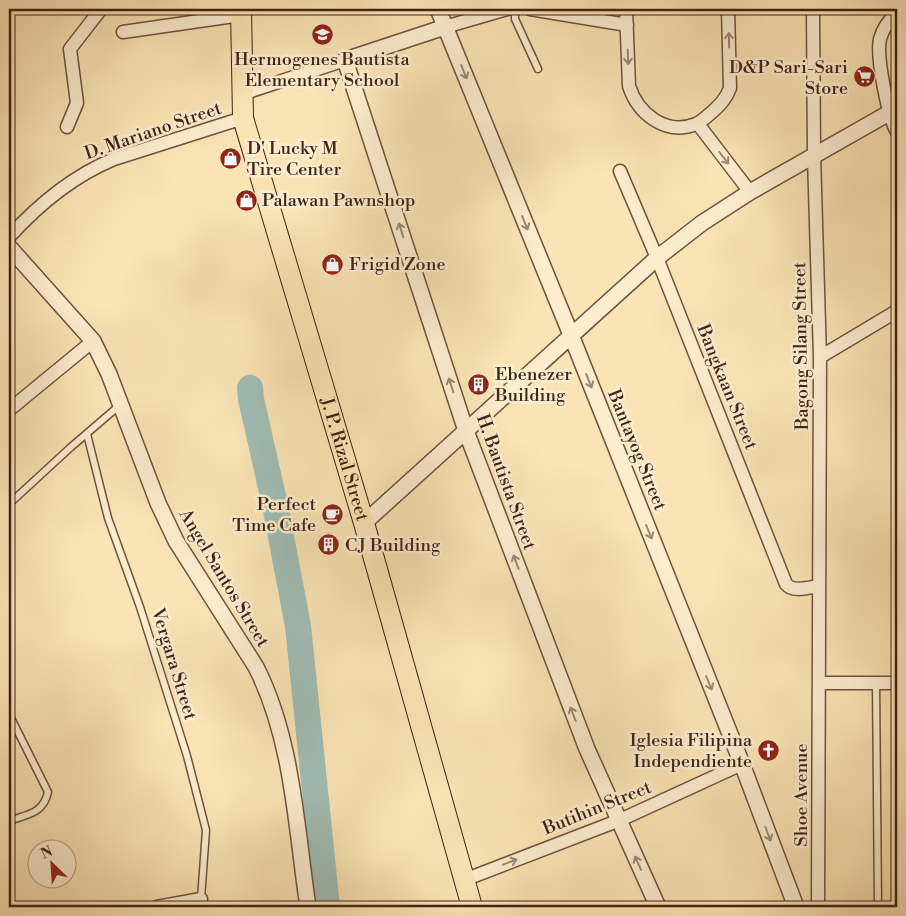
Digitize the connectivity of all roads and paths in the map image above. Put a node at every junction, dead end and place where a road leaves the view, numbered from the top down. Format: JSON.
{"nodes":[{"id":1,"x":101,"y":9,"type":"edge"},
{"id":2,"x":438,"y":9,"type":"edge"},
{"id":3,"x":507,"y":9,"type":"edge"},
{"id":4,"x":515,"y":9,"type":"edge"},
{"id":5,"x":530,"y":9,"type":"edge"},
{"id":6,"x":626,"y":9,"type":"edge"},
{"id":7,"x":728,"y":9,"type":"edge"},
{"id":8,"x":813,"y":9,"type":"edge"},
{"id":9,"x":241,"y":12,"type":"edge"},
{"id":10,"x":897,"y":13,"type":"edge"},
{"id":11,"x":627,"y":26,"type":"junction"},
{"id":12,"x":445,"y":27,"type":"junction"},
{"id":13,"x":122,"y":32,"type":"dead end"},
{"id":14,"x":345,"y":60,"type":"junction"},
{"id":15,"x":538,"y":69,"type":"dead end"},
{"id":16,"x":242,"y":94,"type":"junction"},
{"id":17,"x":893,"y":110,"type":"edge"},
{"id":18,"x":243,"y":118,"type":"junction"},
{"id":19,"x":698,"y":124,"type":"junction"},
{"id":20,"x":67,"y":127,"type":"dead end"},
{"id":21,"x":897,"y":132,"type":"edge"},
{"id":22,"x":814,"y":156,"type":"junction"},
{"id":23,"x":620,"y":172,"type":"dead end"},
{"id":24,"x":750,"y":192,"type":"junction"},
{"id":25,"x":9,"y":237,"type":"edge"},
{"id":26,"x":9,"y":247,"type":"edge"},
{"id":27,"x":657,"y":258,"type":"junction"},
{"id":28,"x":897,"y":311,"type":"edge"},
{"id":29,"x":571,"y":335,"type":"junction"},
{"id":30,"x":93,"y":341,"type":"junction"},
{"id":31,"x":820,"y":357,"type":"junction"},
{"id":32,"x":120,"y":405,"type":"junction"},
{"id":33,"x":9,"y":410,"type":"edge"},
{"id":34,"x":466,"y":431,"type":"junction"},
{"id":35,"x":87,"y":434,"type":"junction"},
{"id":36,"x":9,"y":504,"type":"edge"},
{"id":37,"x":364,"y":523,"type":"junction"},
{"id":38,"x":820,"y":586,"type":"junction"},
{"id":39,"x":876,"y":682,"type":"junction"},
{"id":40,"x":820,"y":683,"type":"junction"},
{"id":41,"x":897,"y":683,"type":"edge"},
{"id":42,"x":9,"y":714,"type":"edge"},
{"id":43,"x":742,"y":764,"type":"junction"},
{"id":44,"x":620,"y":820,"type":"junction"},
{"id":45,"x":9,"y":822,"type":"edge"},
{"id":46,"x":464,"y":880,"type":"junction"},
{"id":47,"x":202,"y":903,"type":"edge"},
{"id":48,"x":878,"y":905,"type":"dead end"},
{"id":49,"x":157,"y":907,"type":"edge"},
{"id":50,"x":308,"y":907,"type":"edge"},
{"id":51,"x":472,"y":907,"type":"edge"},
{"id":52,"x":658,"y":907,"type":"edge"},
{"id":53,"x":796,"y":907,"type":"edge"},
{"id":54,"x":818,"y":907,"type":"edge"}],
"edges":[{"from":1,"to":20,"type":"street"},
{"from":2,"to":12,"type":"street","name":"Bantayog Street"},
{"from":3,"to":12,"type":"street"},
{"from":4,"to":15,"type":"lane"},
{"from":5,"to":11,"type":"street"},
{"from":6,"to":11,"type":"street"},
{"from":19,"to":7,"type":"street","one_way":true},
{"from":8,"to":22,"type":"street","name":"Bagong Silang Street"},
{"from":9,"to":13,"type":"street"},
{"from":9,"to":16,"type":"main road","name":"J. P. Rizal Street"},
{"from":10,"to":17,"type":"street"},
{"from":11,"to":19,"type":"street","one_way":true},
{"from":12,"to":14,"type":"street"},
{"from":12,"to":29,"type":"street","name":"Bantayog Street","one_way":true},
{"from":14,"to":16,"type":"street"},
{"from":34,"to":14,"type":"street","name":"H. Bautista Street","one_way":true},
{"from":16,"to":18,"type":"main road","name":"J. P. Rizal Street"},
{"from":17,"to":21,"type":"street"},
{"from":17,"to":22,"type":"street"},
{"from":18,"to":25,"type":"street","name":"D. Mariano Street"},
{"from":18,"to":37,"type":"main road","name":"J. P. Rizal Street"},
{"from":19,"to":24,"type":"street","one_way":true},
{"from":22,"to":24,"type":"street"},
{"from":22,"to":31,"type":"street","name":"Bagong Silang Street"},
{"from":23,"to":27,"type":"street","name":"Bangkaan Street"},
{"from":24,"to":27,"type":"street"},
{"from":26,"to":30,"type":"street","name":"Angel Santos Street"},
{"from":27,"to":29,"type":"street"},
{"from":27,"to":38,"type":"street","name":"Bangkaan Street"},
{"from":28,"to":31,"type":"street"},
{"from":29,"to":34,"type":"street"},
{"from":29,"to":43,"type":"street","name":"Bantayog Street","one_way":true},
{"from":30,"to":32,"type":"street","name":"Angel Santos Street"},
{"from":30,"to":33,"type":"street"},
{"from":31,"to":38,"type":"street","name":"Bagong Silang Street"},
{"from":32,"to":35,"type":"lane"},
{"from":32,"to":50,"type":"street","name":"Angel Santos Street"},
{"from":34,"to":37,"type":"street"},
{"from":44,"to":34,"type":"street","name":"H. Bautista Street","one_way":true},
{"from":35,"to":36,"type":"lane"},
{"from":35,"to":47,"type":"lane","name":"Vergara Street"},
{"from":37,"to":46,"type":"main road","name":"J. P. Rizal Street"},
{"from":38,"to":40,"type":"street","name":"Bagong Silang Street"},
{"from":39,"to":40,"type":"street"},
{"from":39,"to":41,"type":"street"},
{"from":39,"to":48,"type":"lane"},
{"from":40,"to":54,"type":"street","name":"Shoe Avenue"},
{"from":42,"to":45,"type":"lane"},
{"from":43,"to":44,"type":"street","name":"Butihin Street"},
{"from":43,"to":53,"type":"street","name":"Bantayog Street","one_way":true},
{"from":46,"to":44,"type":"street","name":"Butihin Street","one_way":true},
{"from":52,"to":44,"type":"street","name":"H. Bautista Street","one_way":true},
{"from":46,"to":51,"type":"main road","name":"J. P. Rizal Street"},
{"from":47,"to":49,"type":"street"}]}
